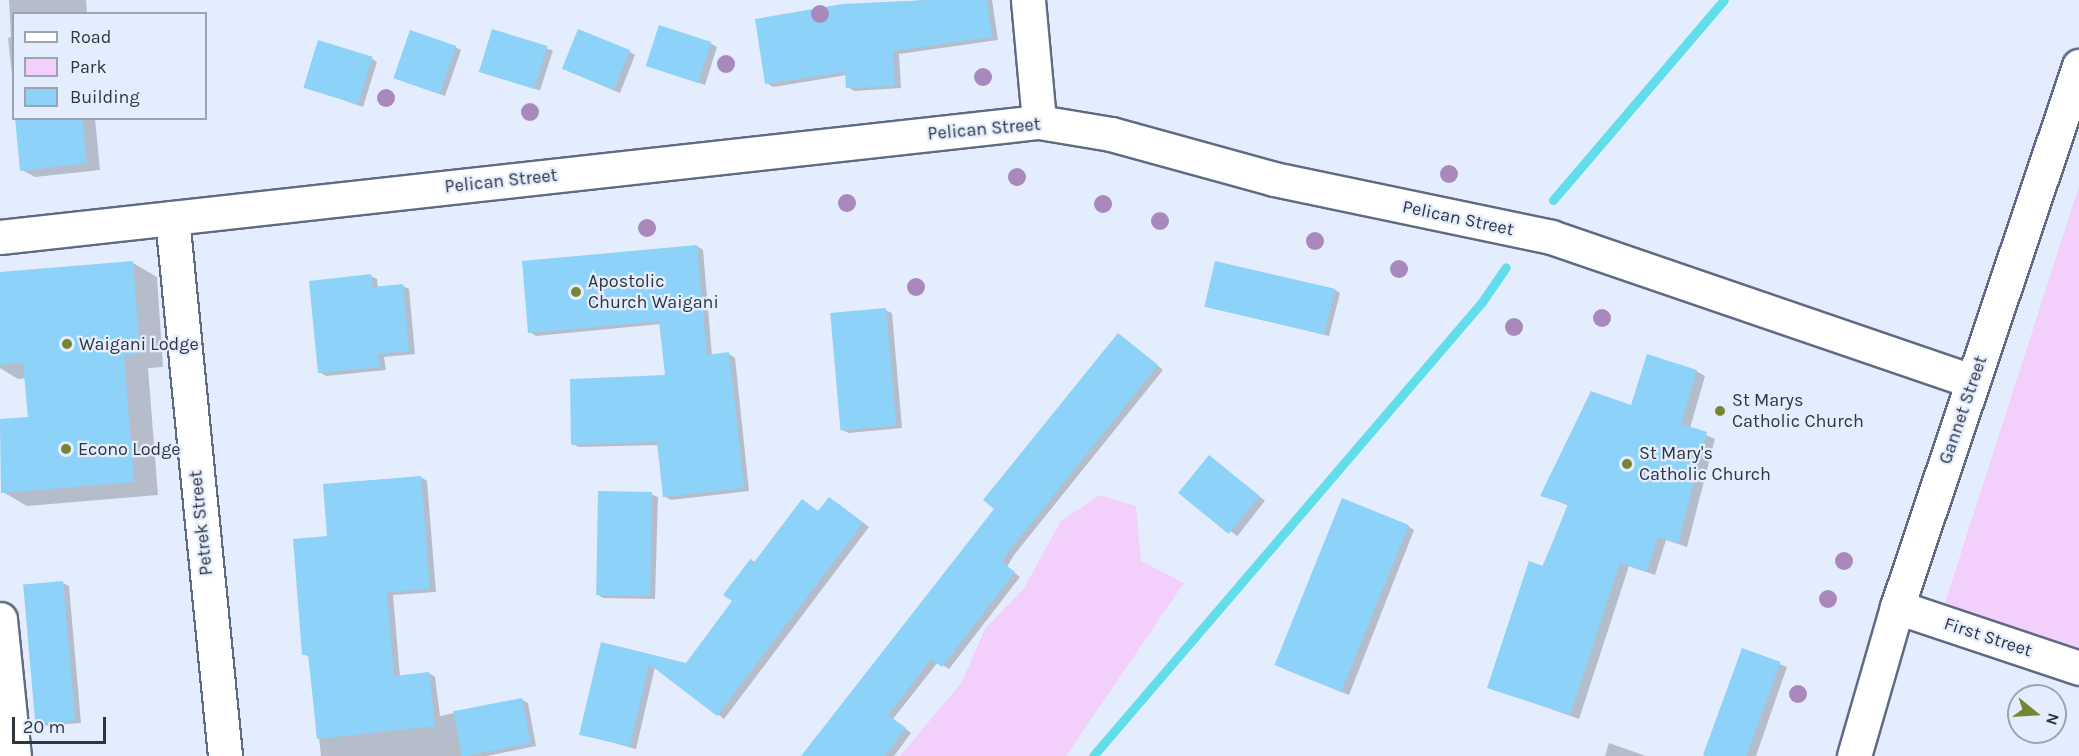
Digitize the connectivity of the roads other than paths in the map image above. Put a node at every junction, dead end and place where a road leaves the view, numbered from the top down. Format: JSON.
{"nodes":[{"id":1,"x":1028,"y":0,"type":"edge"},
{"id":2,"x":2079,"y":66,"type":"edge"},
{"id":3,"x":1039,"y":122,"type":"junction"},
{"id":4,"x":171,"y":218,"type":"junction"},
{"id":5,"x":0,"y":237,"type":"edge"},
{"id":6,"x":1972,"y":381,"type":"junction"},
{"id":7,"x":1897,"y":607,"type":"junction"},
{"id":8,"x":0,"y":619,"type":"edge"},
{"id":9,"x":2079,"y":668,"type":"edge"},
{"id":10,"x":14,"y":756,"type":"edge"},
{"id":11,"x":225,"y":756,"type":"edge"},
{"id":12,"x":1854,"y":756,"type":"edge"}],
"edges":[{"from":1,"to":3,"type":"street"},
{"from":2,"to":6,"type":"street","name":"Gannet Street"},
{"from":3,"to":4,"type":"street","name":"Pelican Street"},
{"from":3,"to":6,"type":"street","name":"Pelican Street"},
{"from":4,"to":5,"type":"street","name":"Pelican Street"},
{"from":4,"to":11,"type":"street","name":"Petrek Street"},
{"from":6,"to":7,"type":"street","name":"Gannet Street"},
{"from":7,"to":9,"type":"street","name":"First Street"},
{"from":7,"to":12,"type":"street","name":"Gannet Street"},
{"from":8,"to":10,"type":"street"}]}
